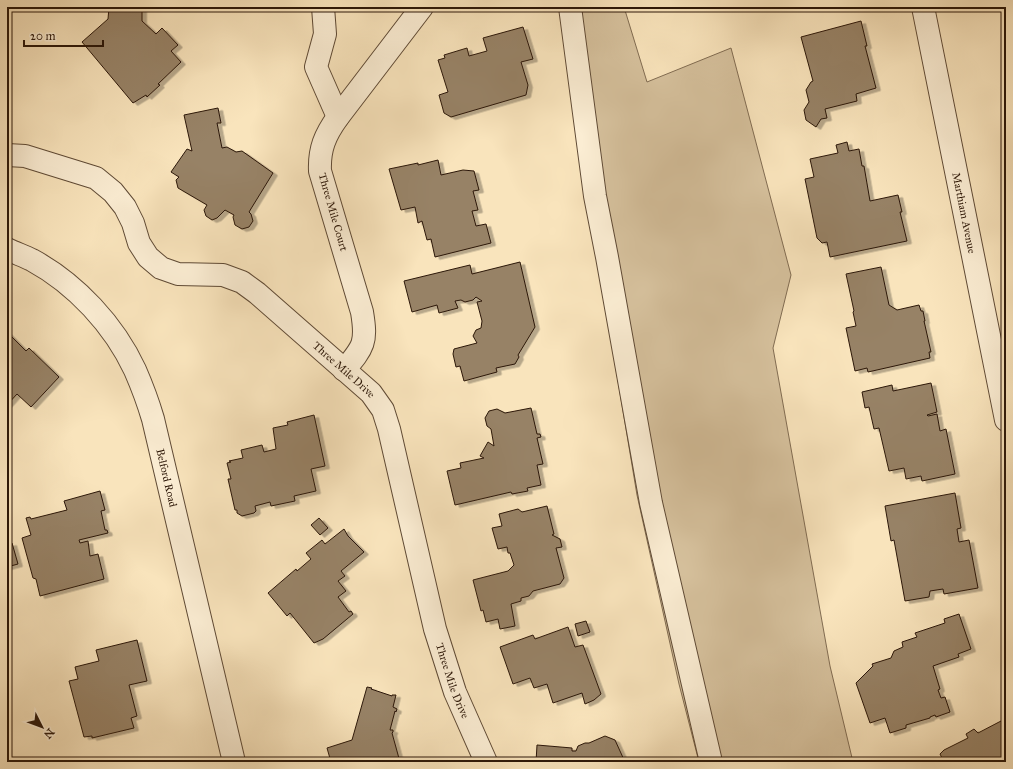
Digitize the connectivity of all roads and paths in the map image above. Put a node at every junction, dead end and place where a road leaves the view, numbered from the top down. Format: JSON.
{"nodes":[{"id":1,"x":323,"y":7,"type":"edge"},
{"id":2,"x":422,"y":7,"type":"edge"},
{"id":3,"x":570,"y":7,"type":"edge"},
{"id":4,"x":923,"y":7,"type":"edge"},
{"id":5,"x":338,"y":117,"type":"junction"},
{"id":6,"x":7,"y":155,"type":"edge"},
{"id":7,"x":7,"y":249,"type":"edge"},
{"id":8,"x":344,"y":370,"type":"junction"},
{"id":9,"x":1006,"y":420,"type":"edge"},
{"id":10,"x":234,"y":762,"type":"edge"},
{"id":11,"x":486,"y":762,"type":"edge"},
{"id":12,"x":711,"y":762,"type":"edge"}],
"edges":[{"from":1,"to":5,"type":"street"},
{"from":2,"to":5,"type":"street","name":"Three Mile Court"},
{"from":3,"to":12,"type":"street"},
{"from":4,"to":9,"type":"street","name":"Marthiam Avenue"},
{"from":5,"to":8,"type":"street","name":"Three Mile Court"},
{"from":6,"to":8,"type":"street","name":"Three Mile Drive"},
{"from":7,"to":10,"type":"street","name":"Belford Road"},
{"from":8,"to":11,"type":"street","name":"Three Mile Drive"}]}
